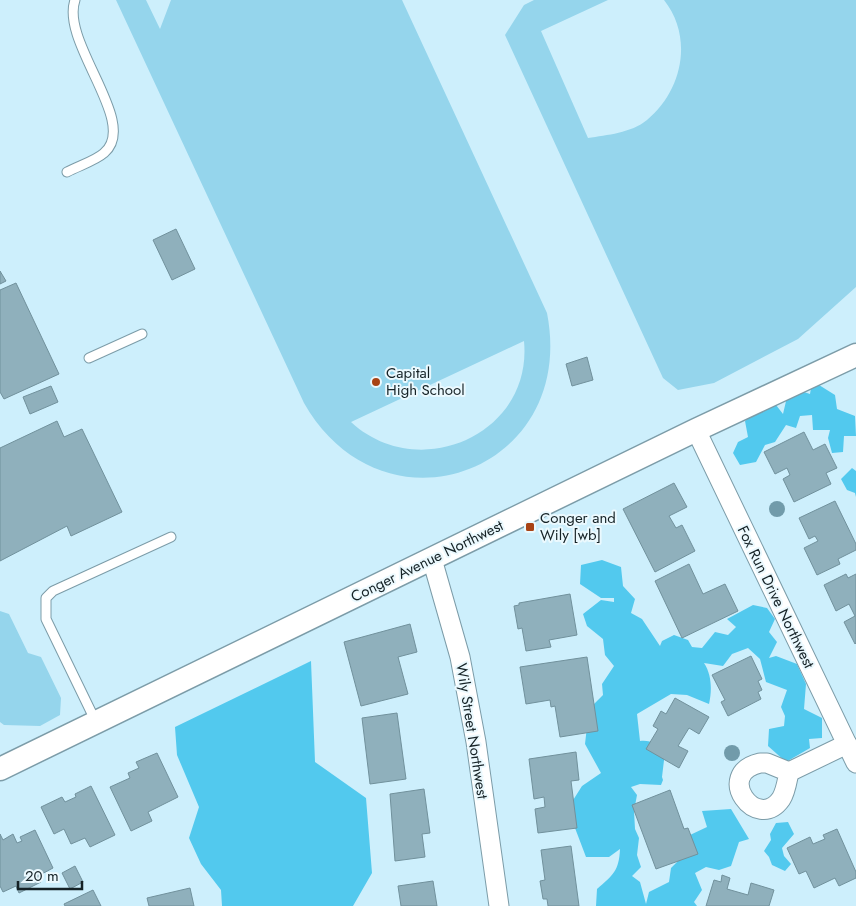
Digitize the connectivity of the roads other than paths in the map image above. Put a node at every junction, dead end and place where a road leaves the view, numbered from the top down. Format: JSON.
{"nodes":[{"id":1,"x":75,"y":0,"type":"edge"},
{"id":2,"x":67,"y":172,"type":"dead end"},
{"id":3,"x":142,"y":334,"type":"dead end"},
{"id":4,"x":856,"y":356,"type":"edge"},
{"id":5,"x":89,"y":358,"type":"dead end"},
{"id":6,"x":696,"y":430,"type":"junction"},
{"id":7,"x":172,"y":537,"type":"dead end"},
{"id":8,"x":432,"y":559,"type":"junction"},
{"id":9,"x":96,"y":722,"type":"junction"},
{"id":10,"x":847,"y":744,"type":"junction"},
{"id":11,"x":856,"y":763,"type":"edge"},
{"id":12,"x":1,"y":767,"type":"edge"},
{"id":13,"x":789,"y":772,"type":"dead end"},
{"id":14,"x":499,"y":906,"type":"edge"}],
"edges":[{"from":1,"to":2,"type":"lane"},
{"from":3,"to":5,"type":"lane"},
{"from":4,"to":6,"type":"street","name":"Conger Avenue Northwest"},
{"from":6,"to":8,"type":"street","name":"Conger Avenue Northwest"},
{"from":6,"to":10,"type":"street","name":"Fox Run Drive Northwest"},
{"from":7,"to":9,"type":"lane"},
{"from":8,"to":9,"type":"street","name":"Conger Avenue Northwest"},
{"from":8,"to":14,"type":"street","name":"Wily Street Northwest"},
{"from":9,"to":12,"type":"street","name":"Conger Avenue Northwest"},
{"from":10,"to":11,"type":"street","name":"Fox Run Drive Northwest"},
{"from":10,"to":13,"type":"street"}]}
